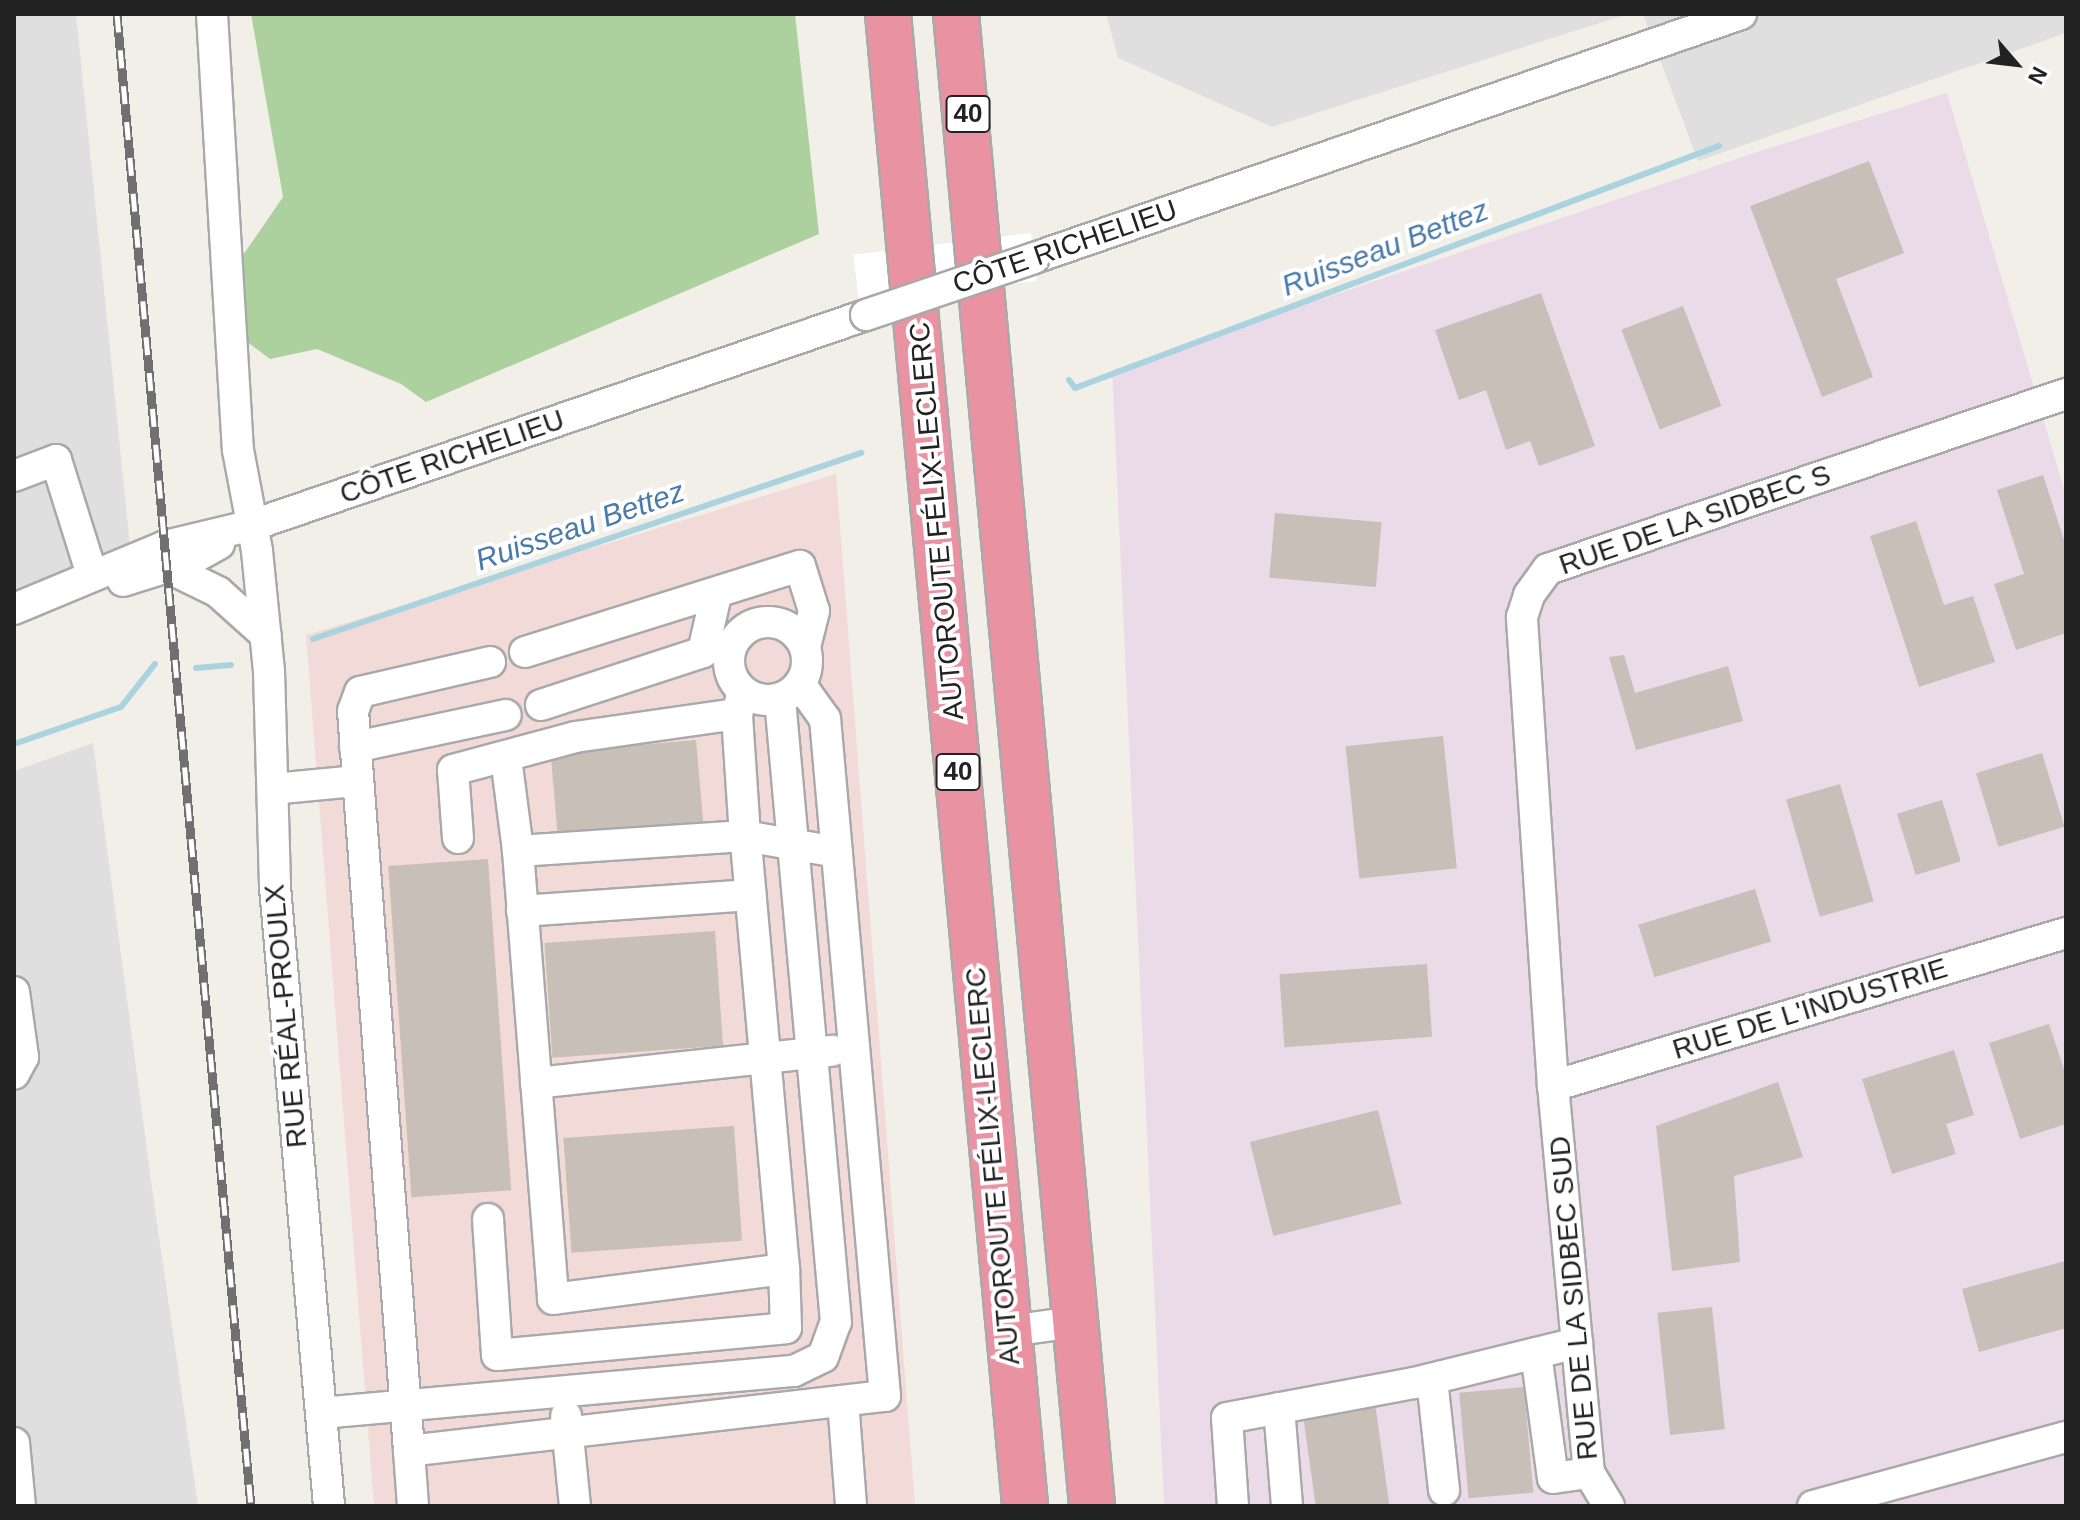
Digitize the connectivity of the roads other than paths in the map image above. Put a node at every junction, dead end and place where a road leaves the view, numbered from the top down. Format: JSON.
{"nodes":[{"id":1,"x":212,"y":14,"type":"edge"},
{"id":2,"x":888,"y":14,"type":"edge"},
{"id":3,"x":956,"y":14,"type":"edge"},
{"id":4,"x":1741,"y":14,"type":"edge"},
{"id":5,"x":2066,"y":394,"type":"edge"},
{"id":6,"x":14,"y":476,"type":"edge"},
{"id":7,"x":253,"y":525,"type":"junction"},
{"id":8,"x":167,"y":567,"type":"junction"},
{"id":9,"x":92,"y":575,"type":"junction"},
{"id":10,"x":716,"y":595,"type":"junction"},
{"id":11,"x":26,"y":604,"type":"edge"},
{"id":12,"x":266,"y":635,"type":"junction"},
{"id":13,"x":805,"y":646,"type":"junction"},
{"id":14,"x":525,"y":652,"type":"dead end"},
{"id":15,"x":490,"y":662,"type":"dead end"},
{"id":16,"x":790,"y":691,"type":"junction"},
{"id":17,"x":740,"y":703,"type":"junction"},
{"id":18,"x":541,"y":705,"type":"dead end"},
{"id":19,"x":506,"y":715,"type":"dead end"},
{"id":20,"x":431,"y":731,"type":"junction"},
{"id":21,"x":355,"y":747,"type":"junction"},
{"id":22,"x":506,"y":758,"type":"junction"},
{"id":23,"x":453,"y":770,"type":"junction"},
{"id":24,"x":356,"y":781,"type":"junction"},
{"id":25,"x":273,"y":789,"type":"junction"},
{"id":26,"x":745,"y":836,"type":"junction"},
{"id":27,"x":458,"y":838,"type":"dead end"},
{"id":28,"x":793,"y":844,"type":"junction"},
{"id":29,"x":518,"y":851,"type":"junction"},
{"id":30,"x":837,"y":852,"type":"junction"},
{"id":31,"x":750,"y":895,"type":"junction"},
{"id":32,"x":522,"y":911,"type":"junction"},
{"id":33,"x":2066,"y":933,"type":"edge"},
{"id":34,"x":14,"y":992,"type":"edge"},
{"id":35,"x":854,"y":1050,"type":"junction"},
{"id":36,"x":812,"y":1053,"type":"junction"},
{"id":37,"x":764,"y":1057,"type":"junction"},
{"id":38,"x":14,"y":1074,"type":"edge"},
{"id":39,"x":536,"y":1083,"type":"junction"},
{"id":40,"x":1553,"y":1086,"type":"junction"},
{"id":41,"x":488,"y":1219,"type":"dead end"},
{"id":42,"x":784,"y":1269,"type":"junction"},
{"id":43,"x":553,"y":1299,"type":"junction"},
{"id":44,"x":1075,"y":1322,"type":"junction"},
{"id":45,"x":1009,"y":1331,"type":"junction"},
{"id":46,"x":723,"y":1333,"type":"junction"},
{"id":47,"x":1577,"y":1343,"type":"junction"},
{"id":48,"x":556,"y":1351,"type":"junction"},
{"id":49,"x":1536,"y":1353,"type":"junction"},
{"id":50,"x":790,"y":1371,"type":"junction"},
{"id":51,"x":724,"y":1377,"type":"junction"},
{"id":52,"x":1432,"y":1379,"type":"junction"},
{"id":53,"x":561,"y":1391,"type":"junction"},
{"id":54,"x":843,"y":1401,"type":"junction"},
{"id":55,"x":404,"y":1405,"type":"junction"},
{"id":56,"x":810,"y":1405,"type":"junction"},
{"id":57,"x":1279,"y":1408,"type":"junction"},
{"id":58,"x":321,"y":1413,"type":"junction"},
{"id":59,"x":729,"y":1414,"type":"junction"},
{"id":60,"x":569,"y":1433,"type":"junction"},
{"id":61,"x":2066,"y":1437,"type":"edge"},
{"id":62,"x":14,"y":1443,"type":"edge"},
{"id":63,"x":409,"y":1451,"type":"junction"},
{"id":64,"x":1589,"y":1473,"type":"junction"},
{"id":65,"x":1444,"y":1490,"type":"dead end"},
{"id":66,"x":18,"y":1493,"type":"edge"},
{"id":67,"x":329,"y":1506,"type":"edge"},
{"id":68,"x":413,"y":1506,"type":"edge"},
{"id":69,"x":575,"y":1506,"type":"edge"},
{"id":70,"x":851,"y":1506,"type":"edge"},
{"id":71,"x":1025,"y":1506,"type":"edge"},
{"id":72,"x":1092,"y":1506,"type":"edge"},
{"id":73,"x":1233,"y":1506,"type":"edge"},
{"id":74,"x":1287,"y":1506,"type":"edge"},
{"id":75,"x":1609,"y":1506,"type":"edge"},
{"id":76,"x":1813,"y":1506,"type":"edge"}],
"edges":[{"from":1,"to":7,"type":"street","name":"RUE RÉAL-PROULX"},
{"from":2,"to":45,"type":"highway","name":"AUTOROUTE FÉLIX-LECLERC","number":"40"},
{"from":3,"to":44,"type":"highway","number":"40"},
{"from":4,"to":7,"type":"street","name":"CÔTE RICHELIEU","bridge":true},
{"from":5,"to":40,"type":"street","name":"RUE DE LA SIDBEC S"},
{"from":6,"to":9,"type":"street"},
{"from":7,"to":8,"type":"street","name":"CÔTE RICHELIEU"},
{"from":7,"to":9,"type":"street","name":"CÔTE RICHELIEU"},
{"from":7,"to":12,"type":"street","name":"RUE RÉAL-PROULX"},
{"from":8,"to":11,"type":"street","name":"CÔTE RICHELIEU"},
{"from":8,"to":12,"type":"street"},
{"from":9,"to":11,"type":"street","name":"CÔTE RICHELIEU"},
{"from":10,"to":13,"type":"street"},
{"from":10,"to":14,"type":"street"},
{"from":10,"to":18,"type":"street"},
{"from":12,"to":25,"type":"street","name":"RUE RÉAL-PROULX"},
{"from":13,"to":16,"type":"street"},
{"from":13,"to":17,"type":"street"},
{"from":15,"to":21,"type":"street"},
{"from":16,"to":17,"type":"street"},
{"from":16,"to":28,"type":"street"},
{"from":16,"to":30,"type":"street"},
{"from":17,"to":22,"type":"street"},
{"from":17,"to":26,"type":"street"},
{"from":19,"to":20,"type":"street"},
{"from":20,"to":21,"type":"street"},
{"from":20,"to":23,"type":"street"},
{"from":21,"to":24,"type":"street"},
{"from":22,"to":23,"type":"street"},
{"from":22,"to":29,"type":"street"},
{"from":23,"to":27,"type":"street"},
{"from":24,"to":25,"type":"street"},
{"from":24,"to":55,"type":"street"},
{"from":25,"to":58,"type":"street","name":"RUE RÉAL-PROULX"},
{"from":26,"to":28,"type":"street"},
{"from":26,"to":29,"type":"street"},
{"from":26,"to":31,"type":"street"},
{"from":28,"to":30,"type":"street"},
{"from":28,"to":36,"type":"street"},
{"from":29,"to":32,"type":"street"},
{"from":30,"to":35,"type":"street"},
{"from":31,"to":32,"type":"street"},
{"from":31,"to":37,"type":"street"},
{"from":32,"to":39,"type":"street"},
{"from":33,"to":40,"type":"street","name":"RUE DE L'INDUSTRIE"},
{"from":34,"to":38,"type":"street"},
{"from":35,"to":36,"type":"street"},
{"from":35,"to":54,"type":"street"},
{"from":36,"to":37,"type":"street"},
{"from":36,"to":50,"type":"street"},
{"from":37,"to":39,"type":"street"},
{"from":37,"to":42,"type":"street"},
{"from":39,"to":43,"type":"street"},
{"from":40,"to":47,"type":"street","name":"RUE DE LA SIDBEC SUD"},
{"from":41,"to":48,"type":"street"},
{"from":42,"to":43,"type":"street"},
{"from":42,"to":46,"type":"street"},
{"from":43,"to":48,"type":"street"},
{"from":44,"to":45,"type":"street"},
{"from":44,"to":72,"type":"highway","number":"40"},
{"from":45,"to":71,"type":"highway","name":"AUTOROUTE FÉLIX-LECLERC","number":"40"},
{"from":46,"to":48,"type":"street"},
{"from":46,"to":51,"type":"street"},
{"from":47,"to":49,"type":"street"},
{"from":47,"to":64,"type":"street","name":"RUE DE LA SIDBEC SUD"},
{"from":48,"to":53,"type":"street"},
{"from":49,"to":52,"type":"street"},
{"from":49,"to":64,"type":"street"},
{"from":50,"to":51,"type":"street"},
{"from":50,"to":56,"type":"street"},
{"from":51,"to":53,"type":"street"},
{"from":51,"to":59,"type":"street"},
{"from":52,"to":57,"type":"street"},
{"from":52,"to":65,"type":"street"},
{"from":53,"to":55,"type":"street"},
{"from":53,"to":60,"type":"street"},
{"from":54,"to":56,"type":"street"},
{"from":54,"to":70,"type":"street"},
{"from":55,"to":58,"type":"street"},
{"from":55,"to":63,"type":"street"},
{"from":56,"to":59,"type":"street"},
{"from":57,"to":73,"type":"street"},
{"from":57,"to":74,"type":"street"},
{"from":58,"to":67,"type":"street","name":"RUE RÉAL-PROULX"},
{"from":59,"to":60,"type":"street"},
{"from":60,"to":63,"type":"street"},
{"from":60,"to":69,"type":"street"},
{"from":61,"to":76,"type":"street"},
{"from":62,"to":66,"type":"street"},
{"from":63,"to":68,"type":"street"},
{"from":64,"to":75,"type":"street","name":"RUE DE LA SIDBEC SUD"}]}
